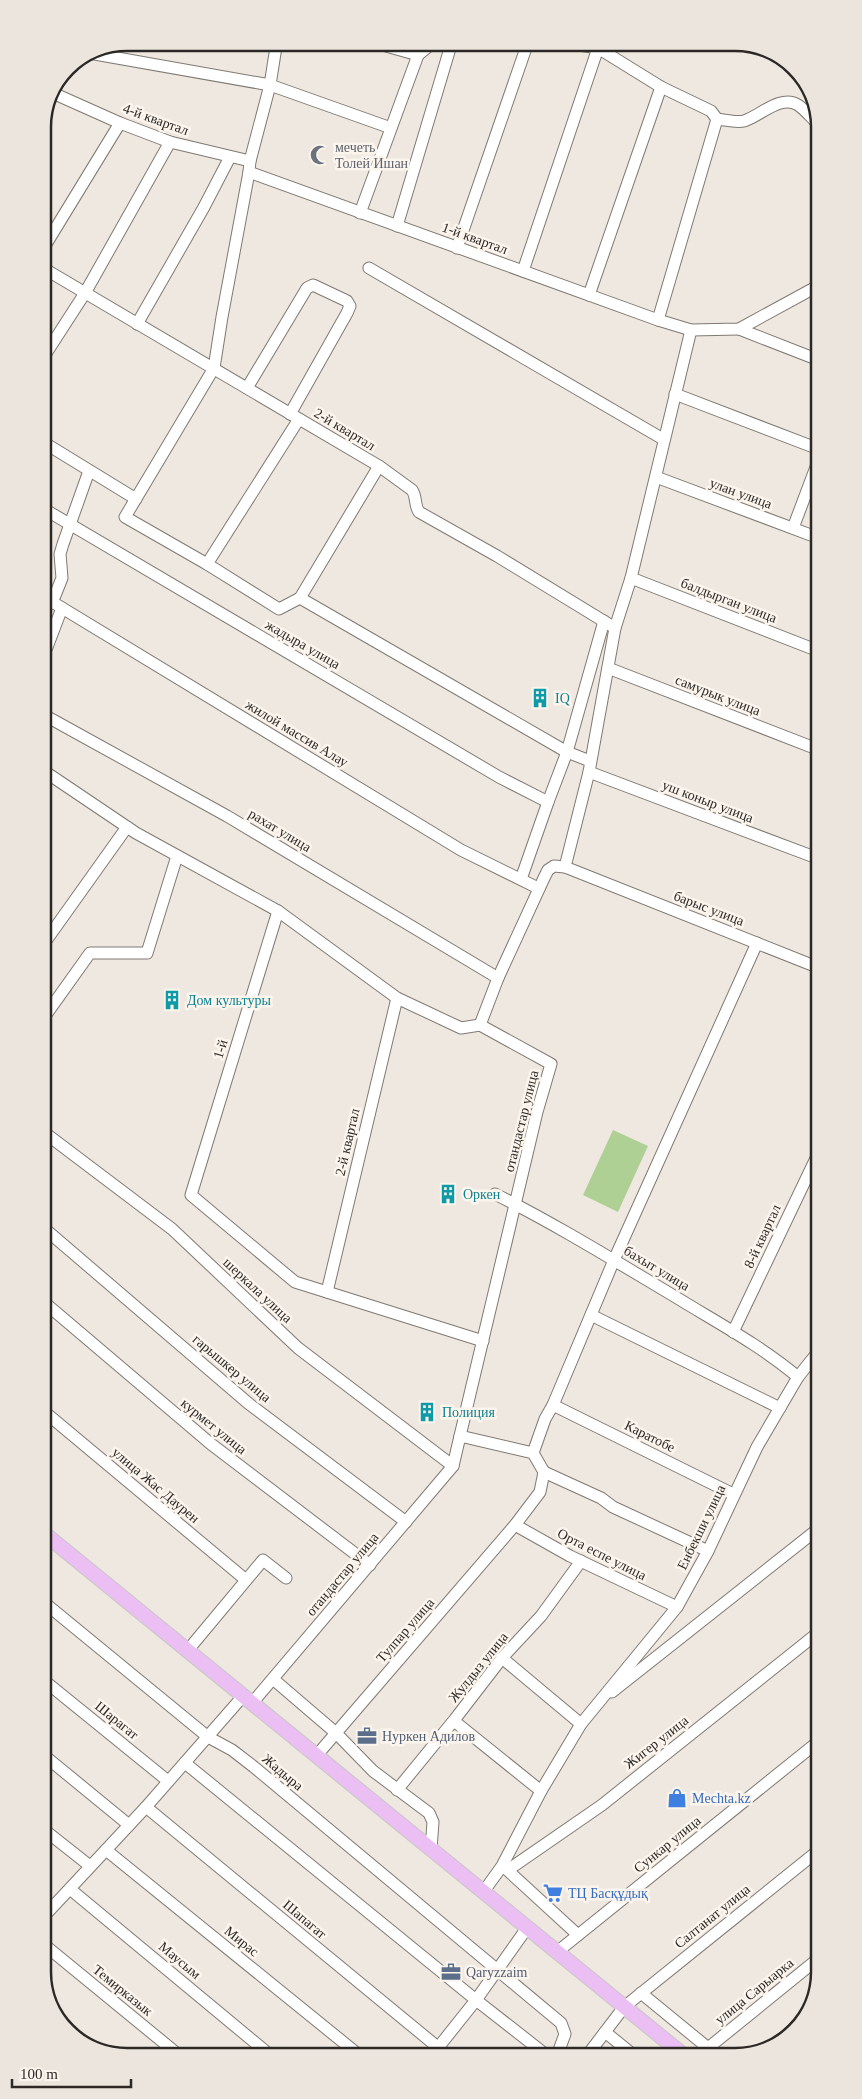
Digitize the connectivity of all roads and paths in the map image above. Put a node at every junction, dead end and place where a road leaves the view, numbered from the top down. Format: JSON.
{"nodes":[{"id":1,"x":275,"y":51,"type":"edge"},
{"id":2,"x":404,"y":51,"type":"edge"},
{"id":3,"x":423,"y":51,"type":"edge"},
{"id":4,"x":450,"y":51,"type":"edge"},
{"id":5,"x":525,"y":51,"type":"edge"},
{"id":6,"x":597,"y":51,"type":"edge"},
{"id":7,"x":603,"y":51,"type":"edge"},
{"id":8,"x":418,"y":55,"type":"junction"},
{"id":9,"x":103,"y":56,"type":"edge"},
{"id":10,"x":270,"y":85,"type":"junction"},
{"id":11,"x":661,"y":87,"type":"junction"},
{"id":12,"x":58,"y":96,"type":"edge"},
{"id":13,"x":810,"y":116,"type":"edge"},
{"id":14,"x":717,"y":119,"type":"junction"},
{"id":15,"x":120,"y":123,"type":"junction"},
{"id":16,"x":392,"y":128,"type":"junction"},
{"id":17,"x":170,"y":142,"type":"junction"},
{"id":18,"x":230,"y":157,"type":"junction"},
{"id":19,"x":250,"y":166,"type":"junction"},
{"id":20,"x":360,"y":213,"type":"junction"},
{"id":21,"x":397,"y":226,"type":"junction"},
{"id":22,"x":51,"y":236,"type":"edge"},
{"id":23,"x":458,"y":248,"type":"junction"},
{"id":24,"x":369,"y":268,"type":"dead end"},
{"id":25,"x":523,"y":271,"type":"junction"},
{"id":26,"x":51,"y":273,"type":"edge"},
{"id":27,"x":811,"y":290,"type":"edge"},
{"id":28,"x":85,"y":293,"type":"junction"},
{"id":29,"x":589,"y":295,"type":"junction"},
{"id":30,"x":658,"y":320,"type":"junction"},
{"id":31,"x":136,"y":324,"type":"junction"},
{"id":32,"x":739,"y":329,"type":"junction"},
{"id":33,"x":691,"y":330,"type":"junction"},
{"id":34,"x":51,"y":346,"type":"edge"},
{"id":35,"x":811,"y":357,"type":"edge"},
{"id":36,"x":214,"y":368,"type":"junction"},
{"id":37,"x":247,"y":388,"type":"junction"},
{"id":38,"x":675,"y":394,"type":"junction"},
{"id":39,"x":295,"y":416,"type":"junction"},
{"id":40,"x":663,"y":439,"type":"junction"},
{"id":41,"x":811,"y":446,"type":"edge"},
{"id":42,"x":51,"y":447,"type":"edge"},
{"id":43,"x":379,"y":466,"type":"junction"},
{"id":44,"x":89,"y":471,"type":"junction"},
{"id":45,"x":656,"y":478,"type":"junction"},
{"id":46,"x":811,"y":480,"type":"edge"},
{"id":47,"x":136,"y":499,"type":"junction"},
{"id":48,"x":51,"y":513,"type":"edge"},
{"id":49,"x":70,"y":524,"type":"junction"},
{"id":50,"x":793,"y":528,"type":"junction"},
{"id":51,"x":811,"y":535,"type":"edge"},
{"id":52,"x":208,"y":564,"type":"junction"},
{"id":53,"x":631,"y":578,"type":"junction"},
{"id":54,"x":300,"y":598,"type":"junction"},
{"id":55,"x":53,"y":603,"type":"edge"},
{"id":56,"x":604,"y":621,"type":"junction"},
{"id":57,"x":615,"y":628,"type":"junction"},
{"id":58,"x":811,"y":648,"type":"edge"},
{"id":59,"x":608,"y":668,"type":"junction"},
{"id":60,"x":51,"y":719,"type":"edge"},
{"id":61,"x":811,"y":747,"type":"edge"},
{"id":62,"x":567,"y":752,"type":"junction"},
{"id":63,"x":589,"y":767,"type":"junction"},
{"id":64,"x":51,"y":776,"type":"edge"},
{"id":65,"x":548,"y":802,"type":"junction"},
{"id":66,"x":127,"y":827,"type":"junction"},
{"id":67,"x":177,"y":856,"type":"junction"},
{"id":68,"x":811,"y":856,"type":"edge"},
{"id":69,"x":560,"y":866,"type":"junction"},
{"id":70,"x":521,"y":879,"type":"junction"},
{"id":71,"x":538,"y":888,"type":"junction"},
{"id":72,"x":278,"y":911,"type":"junction"},
{"id":73,"x":51,"y":932,"type":"edge"},
{"id":74,"x":757,"y":943,"type":"junction"},
{"id":75,"x":811,"y":965,"type":"edge"},
{"id":76,"x":498,"y":978,"type":"junction"},
{"id":77,"x":397,"y":998,"type":"junction"},
{"id":78,"x":51,"y":1007,"type":"edge"},
{"id":79,"x":480,"y":1025,"type":"junction"},
{"id":80,"x":51,"y":1138,"type":"edge"},
{"id":81,"x":811,"y":1169,"type":"edge"},
{"id":82,"x":495,"y":1194,"type":"dead end"},
{"id":83,"x":516,"y":1204,"type":"junction"},
{"id":84,"x":51,"y":1234,"type":"edge"},
{"id":85,"x":614,"y":1260,"type":"junction"},
{"id":86,"x":327,"y":1292,"type":"junction"},
{"id":87,"x":51,"y":1309,"type":"edge"},
{"id":88,"x":591,"y":1315,"type":"junction"},
{"id":89,"x":733,"y":1332,"type":"junction"},
{"id":90,"x":483,"y":1341,"type":"junction"},
{"id":91,"x":811,"y":1361,"type":"edge"},
{"id":92,"x":798,"y":1377,"type":"junction"},
{"id":93,"x":553,"y":1405,"type":"junction"},
{"id":94,"x":780,"y":1408,"type":"junction"},
{"id":95,"x":51,"y":1417,"type":"edge"},
{"id":96,"x":460,"y":1436,"type":"junction"},
{"id":97,"x":533,"y":1453,"type":"junction"},
{"id":98,"x":453,"y":1466,"type":"junction"},
{"id":99,"x":544,"y":1472,"type":"junction"},
{"id":100,"x":733,"y":1494,"type":"junction"},
{"id":101,"x":406,"y":1522,"type":"junction"},
{"id":102,"x":515,"y":1525,"type":"junction"},
{"id":103,"x":811,"y":1535,"type":"edge"},
{"id":104,"x":51,"y":1539,"type":"edge"},
{"id":105,"x":708,"y":1551,"type":"junction"},
{"id":106,"x":581,"y":1561,"type":"junction"},
{"id":107,"x":370,"y":1565,"type":"junction"},
{"id":108,"x":286,"y":1578,"type":"dead end"},
{"id":109,"x":246,"y":1580,"type":"junction"},
{"id":110,"x":677,"y":1607,"type":"junction"},
{"id":111,"x":51,"y":1608,"type":"edge"},
{"id":112,"x":811,"y":1638,"type":"edge"},
{"id":113,"x":188,"y":1650,"type":"junction"},
{"id":114,"x":502,"y":1658,"type":"junction"},
{"id":115,"x":273,"y":1679,"type":"junction"},
{"id":116,"x":51,"y":1686,"type":"edge"},
{"id":117,"x":249,"y":1699,"type":"junction"},
{"id":118,"x":595,"y":1706,"type":"junction"},
{"id":119,"x":454,"y":1721,"type":"junction"},
{"id":120,"x":581,"y":1724,"type":"junction"},
{"id":121,"x":336,"y":1733,"type":"junction"},
{"id":122,"x":208,"y":1736,"type":"junction"},
{"id":123,"x":811,"y":1747,"type":"edge"},
{"id":124,"x":317,"y":1755,"type":"junction"},
{"id":125,"x":51,"y":1761,"type":"edge"},
{"id":126,"x":184,"y":1763,"type":"junction"},
{"id":127,"x":168,"y":1781,"type":"junction"},
{"id":128,"x":397,"y":1790,"type":"junction"},
{"id":129,"x":541,"y":1791,"type":"junction"},
{"id":130,"x":146,"y":1807,"type":"junction"},
{"id":131,"x":129,"y":1824,"type":"junction"},
{"id":132,"x":51,"y":1836,"type":"edge"},
{"id":133,"x":431,"y":1849,"type":"junction"},
{"id":134,"x":106,"y":1850,"type":"junction"},
{"id":135,"x":811,"y":1856,"type":"edge"},
{"id":136,"x":90,"y":1866,"type":"junction"},
{"id":137,"x":505,"y":1868,"type":"junction"},
{"id":138,"x":70,"y":1889,"type":"junction"},
{"id":139,"x":484,"y":1891,"type":"junction"},
{"id":140,"x":51,"y":1907,"type":"edge"},
{"id":141,"x":527,"y":1928,"type":"junction"},
{"id":142,"x":578,"y":1935,"type":"junction"},
{"id":143,"x":51,"y":1950,"type":"edge"},
{"id":144,"x":557,"y":1952,"type":"junction"},
{"id":145,"x":811,"y":1966,"type":"edge"},
{"id":146,"x":497,"y":1969,"type":"junction"},
{"id":147,"x":640,"y":1994,"type":"junction"},
{"id":148,"x":476,"y":2000,"type":"junction"},
{"id":149,"x":624,"y":2006,"type":"junction"},
{"id":150,"x":605,"y":2032,"type":"junction"},
{"id":151,"x":170,"y":2048,"type":"edge"},
{"id":152,"x":262,"y":2048,"type":"edge"},
{"id":153,"x":350,"y":2048,"type":"edge"},
{"id":154,"x":434,"y":2048,"type":"edge"},
{"id":155,"x":442,"y":2048,"type":"edge"},
{"id":156,"x":537,"y":2048,"type":"edge"},
{"id":157,"x":560,"y":2048,"type":"edge"},
{"id":158,"x":593,"y":2048,"type":"edge"},
{"id":159,"x":625,"y":2048,"type":"edge"},
{"id":160,"x":675,"y":2048,"type":"edge"},
{"id":161,"x":708,"y":2048,"type":"edge"},
{"id":162,"x":712,"y":2048,"type":"edge"}],
"edges":[{"from":1,"to":10,"type":"street"},
{"from":2,"to":8,"type":"street"},
{"from":3,"to":8,"type":"street"},
{"from":4,"to":21,"type":"street"},
{"from":5,"to":23,"type":"street"},
{"from":6,"to":25,"type":"street"},
{"from":7,"to":11,"type":"street"},
{"from":8,"to":16,"type":"street"},
{"from":9,"to":10,"type":"street"},
{"from":10,"to":16,"type":"street"},
{"from":10,"to":19,"type":"street"},
{"from":11,"to":14,"type":"street"},
{"from":11,"to":29,"type":"street"},
{"from":12,"to":15,"type":"street","name":"4-й квартал"},
{"from":13,"to":14,"type":"street"},
{"from":14,"to":30,"type":"street"},
{"from":15,"to":17,"type":"street","name":"4-й квартал"},
{"from":15,"to":22,"type":"street"},
{"from":16,"to":20,"type":"street"},
{"from":17,"to":18,"type":"street","name":"4-й квартал"},
{"from":17,"to":28,"type":"street"},
{"from":18,"to":19,"type":"street","name":"4-й квартал"},
{"from":18,"to":31,"type":"street"},
{"from":19,"to":20,"type":"street","name":"1-й квартал"},
{"from":19,"to":36,"type":"street"},
{"from":20,"to":21,"type":"street","name":"1-й квартал"},
{"from":21,"to":23,"type":"street","name":"1-й квартал"},
{"from":23,"to":25,"type":"street","name":"1-й квартал"},
{"from":24,"to":40,"type":"street"},
{"from":25,"to":29,"type":"street","name":"1-й квартал"},
{"from":26,"to":28,"type":"street","name":"2-й квартал"},
{"from":27,"to":32,"type":"street"},
{"from":28,"to":31,"type":"street","name":"2-й квартал"},
{"from":28,"to":34,"type":"street"},
{"from":29,"to":30,"type":"street","name":"1-й квартал"},
{"from":30,"to":33,"type":"street","name":"1-й квартал"},
{"from":31,"to":36,"type":"street","name":"2-й квартал"},
{"from":32,"to":33,"type":"street","name":"1-й квартал"},
{"from":32,"to":35,"type":"street"},
{"from":33,"to":38,"type":"street"},
{"from":36,"to":37,"type":"street","name":"2-й квартал"},
{"from":36,"to":47,"type":"street"},
{"from":37,"to":39,"type":"street","name":"2-й квартал"},
{"from":37,"to":39,"type":"street"},
{"from":38,"to":40,"type":"street"},
{"from":38,"to":41,"type":"street"},
{"from":39,"to":43,"type":"street","name":"2-й квартал"},
{"from":39,"to":52,"type":"street"},
{"from":40,"to":45,"type":"street"},
{"from":42,"to":44,"type":"street"},
{"from":43,"to":54,"type":"street"},
{"from":43,"to":56,"type":"street","name":"2-й квартал"},
{"from":44,"to":47,"type":"street"},
{"from":44,"to":49,"type":"street"},
{"from":45,"to":50,"type":"street","name":"улан улица"},
{"from":45,"to":53,"type":"street"},
{"from":46,"to":50,"type":"street"},
{"from":47,"to":52,"type":"street"},
{"from":48,"to":49,"type":"street","name":"жадыра улица"},
{"from":49,"to":55,"type":"street"},
{"from":49,"to":65,"type":"street","name":"жадыра улица"},
{"from":50,"to":51,"type":"street","name":"улан улица"},
{"from":52,"to":54,"type":"street"},
{"from":53,"to":57,"type":"street"},
{"from":53,"to":58,"type":"street","name":"балдырган улица"},
{"from":54,"to":62,"type":"street","name":"уш коныр улица"},
{"from":55,"to":70,"type":"street","name":"жилой массив Алау"},
{"from":56,"to":57,"type":"street","name":"2-й квартал"},
{"from":56,"to":62,"type":"street"},
{"from":57,"to":59,"type":"street"},
{"from":59,"to":61,"type":"street","name":"самурык улица"},
{"from":59,"to":63,"type":"street"},
{"from":60,"to":76,"type":"street","name":"рахат улица"},
{"from":62,"to":63,"type":"street","name":"уш коныр улица"},
{"from":62,"to":65,"type":"street"},
{"from":63,"to":68,"type":"street","name":"уш коныр улица"},
{"from":63,"to":69,"type":"street"},
{"from":64,"to":66,"type":"street"},
{"from":65,"to":70,"type":"street"},
{"from":66,"to":67,"type":"street"},
{"from":66,"to":73,"type":"street"},
{"from":67,"to":72,"type":"street"},
{"from":67,"to":78,"type":"street"},
{"from":69,"to":71,"type":"street"},
{"from":69,"to":74,"type":"street","name":"барыс улица"},
{"from":70,"to":71,"type":"street","name":"жилой массив Алау"},
{"from":71,"to":76,"type":"street"},
{"from":72,"to":77,"type":"street"},
{"from":72,"to":86,"type":"street","name":"1-й"},
{"from":74,"to":75,"type":"street","name":"барыс улица"},
{"from":74,"to":85,"type":"street"},
{"from":76,"to":79,"type":"street"},
{"from":77,"to":79,"type":"street"},
{"from":77,"to":86,"type":"street","name":"2-й квартал"},
{"from":79,"to":83,"type":"street","name":"отандастар улица"},
{"from":80,"to":98,"type":"street","name":"шеркала улица"},
{"from":81,"to":89,"type":"street","name":"8-й квартал"},
{"from":82,"to":83,"type":"street","name":"бахыт улица"},
{"from":83,"to":85,"type":"street","name":"бахыт улица"},
{"from":83,"to":90,"type":"street","name":"отандастар улица"},
{"from":84,"to":101,"type":"street","name":"гарышкер улица"},
{"from":85,"to":88,"type":"street"},
{"from":85,"to":89,"type":"street","name":"бахыт улица"},
{"from":86,"to":90,"type":"street"},
{"from":87,"to":107,"type":"street","name":"курмет улица"},
{"from":88,"to":93,"type":"street"},
{"from":88,"to":94,"type":"street"},
{"from":89,"to":92,"type":"street","name":"бахыт улица"},
{"from":90,"to":96,"type":"street","name":"отандастар улица"},
{"from":91,"to":92,"type":"street","name":"Енбекши улица"},
{"from":92,"to":94,"type":"street","name":"Енбекши улица"},
{"from":93,"to":97,"type":"street"},
{"from":93,"to":100,"type":"street","name":"Каратобе"},
{"from":94,"to":100,"type":"street","name":"Енбекши улица"},
{"from":95,"to":109,"type":"street","name":"улица Жас Даурен"},
{"from":96,"to":97,"type":"street"},
{"from":96,"to":98,"type":"street","name":"отандастар улица"},
{"from":97,"to":99,"type":"street"},
{"from":98,"to":101,"type":"street","name":"отандастар улица"},
{"from":99,"to":102,"type":"street","name":"Тулпар улица"},
{"from":99,"to":105,"type":"street"},
{"from":100,"to":105,"type":"street","name":"Енбекши улица"},
{"from":101,"to":107,"type":"street","name":"отандастар улица"},
{"from":102,"to":106,"type":"street","name":"Орта еспе улица"},
{"from":102,"to":121,"type":"street","name":"Тулпар улица"},
{"from":103,"to":118,"type":"street","name":"Енбекши улица"},
{"from":104,"to":113,"type":"main road"},
{"from":105,"to":110,"type":"street","name":"Енбекши улица"},
{"from":106,"to":110,"type":"street","name":"Орта еспе улица"},
{"from":106,"to":114,"type":"street","name":"Жулдыз улица"},
{"from":107,"to":115,"type":"street","name":"отандастар улица"},
{"from":108,"to":109,"type":"street"},
{"from":109,"to":113,"type":"street"},
{"from":110,"to":118,"type":"street","name":"Енбекши улица"},
{"from":111,"to":122,"type":"street","name":"Жадыра"},
{"from":112,"to":137,"type":"street","name":"Жигер улица"},
{"from":113,"to":117,"type":"main road"},
{"from":114,"to":119,"type":"street","name":"Жулдыз улица"},
{"from":114,"to":120,"type":"street"},
{"from":115,"to":117,"type":"street","name":"отандастар улица"},
{"from":115,"to":121,"type":"street"},
{"from":116,"to":127,"type":"street","name":"Шарагат"},
{"from":117,"to":122,"type":"street","name":"отандастар улица"},
{"from":117,"to":124,"type":"main road"},
{"from":118,"to":120,"type":"street","name":"Енбекши улица"},
{"from":119,"to":128,"type":"street","name":"Жулдыз улица"},
{"from":119,"to":129,"type":"street"},
{"from":120,"to":129,"type":"street","name":"Енбекши улица"},
{"from":121,"to":124,"type":"street","name":"Тулпар улица"},
{"from":121,"to":128,"type":"street"},
{"from":122,"to":126,"type":"street","name":"отандастар улица"},
{"from":122,"to":146,"type":"street","name":"Жадыра"},
{"from":123,"to":142,"type":"street","name":"Сункар улица"},
{"from":124,"to":133,"type":"main road"},
{"from":125,"to":131,"type":"street"},
{"from":126,"to":127,"type":"street","name":"отандастар улица"},
{"from":126,"to":148,"type":"street"},
{"from":127,"to":130,"type":"street","name":"отандастар улица"},
{"from":128,"to":133,"type":"street"},
{"from":129,"to":137,"type":"street","name":"Енбекши улица"},
{"from":130,"to":131,"type":"street","name":"отандастар улица"},
{"from":130,"to":154,"type":"street","name":"Шапагат"},
{"from":131,"to":134,"type":"street","name":"отандастар улица"},
{"from":132,"to":136,"type":"street"},
{"from":133,"to":139,"type":"main road"},
{"from":134,"to":136,"type":"street","name":"отандастар улица"},
{"from":134,"to":153,"type":"street","name":"Мирас"},
{"from":135,"to":147,"type":"street","name":"Салтанат улица"},
{"from":136,"to":138,"type":"street","name":"отандастар улица"},
{"from":137,"to":139,"type":"street","name":"Енбекши улица"},
{"from":137,"to":142,"type":"street"},
{"from":138,"to":140,"type":"street","name":"отандастар улица"},
{"from":138,"to":152,"type":"street","name":"Маусым"},
{"from":139,"to":141,"type":"main road"},
{"from":141,"to":144,"type":"main road"},
{"from":141,"to":146,"type":"street"},
{"from":142,"to":144,"type":"street","name":"Сункар улица"},
{"from":143,"to":151,"type":"street","name":"Темирказык"},
{"from":144,"to":149,"type":"main road"},
{"from":145,"to":162,"type":"street","name":"улица Сарыарка"},
{"from":146,"to":148,"type":"street"},
{"from":146,"to":157,"type":"street","name":"Жадыра"},
{"from":147,"to":149,"type":"street","name":"Салтанат улица"},
{"from":147,"to":161,"type":"street"},
{"from":148,"to":155,"type":"street"},
{"from":148,"to":156,"type":"street"},
{"from":149,"to":150,"type":"street"},
{"from":149,"to":160,"type":"main road"},
{"from":150,"to":158,"type":"street"},
{"from":150,"to":159,"type":"street"}]}
